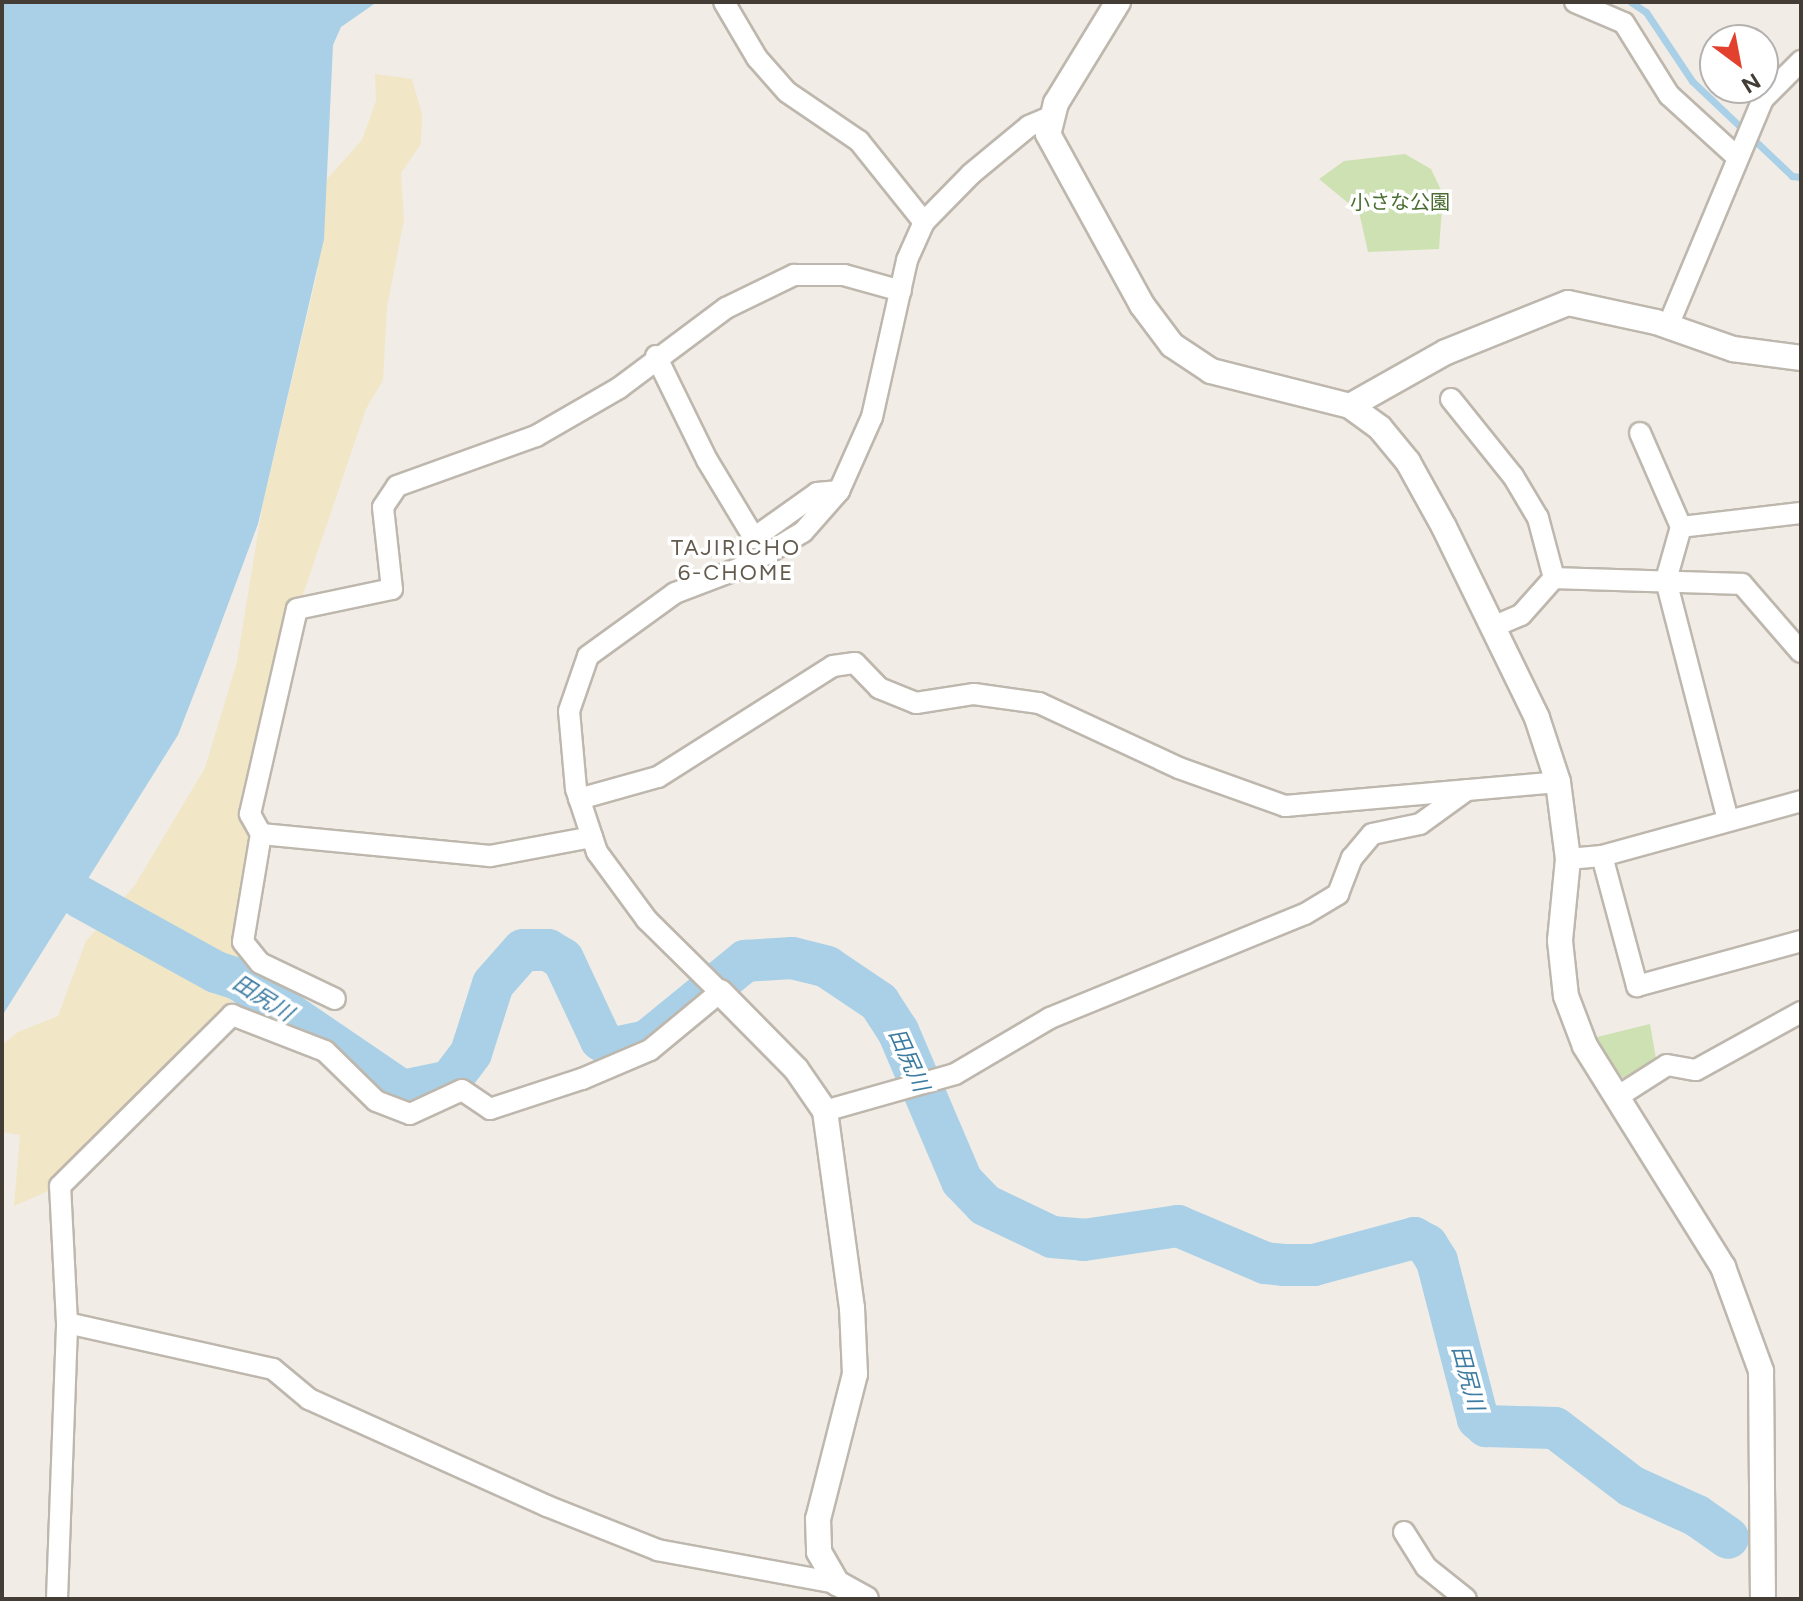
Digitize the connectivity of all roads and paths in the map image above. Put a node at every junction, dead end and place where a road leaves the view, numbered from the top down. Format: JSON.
{"nodes":[{"id":1,"x":724,"y":2,"type":"edge"},
{"id":2,"x":1118,"y":2,"type":"edge"},
{"id":3,"x":1575,"y":2,"type":"edge"},
{"id":4,"x":1801,"y":61,"type":"edge"},
{"id":5,"x":1050,"y":117,"type":"junction"},
{"id":6,"x":1739,"y":152,"type":"junction"},
{"id":7,"x":924,"y":222,"type":"junction"},
{"id":8,"x":901,"y":291,"type":"junction"},
{"id":9,"x":1668,"y":326,"type":"junction"},
{"id":10,"x":656,"y":356,"type":"junction"},
{"id":11,"x":1801,"y":358,"type":"edge"},
{"id":12,"x":1451,"y":399,"type":"dead end"},
{"id":13,"x":1350,"y":406,"type":"junction"},
{"id":14,"x":1640,"y":433,"type":"dead end"},
{"id":15,"x":839,"y":491,"type":"junction"},
{"id":16,"x":1801,"y":513,"type":"edge"},
{"id":17,"x":1681,"y":527,"type":"junction"},
{"id":18,"x":1554,"y":578,"type":"junction"},
{"id":19,"x":1666,"y":580,"type":"junction"},
{"id":20,"x":1495,"y":626,"type":"junction"},
{"id":21,"x":1801,"y":652,"type":"edge"},
{"id":22,"x":1558,"y":782,"type":"junction"},
{"id":23,"x":1468,"y":790,"type":"junction"},
{"id":24,"x":579,"y":799,"type":"junction"},
{"id":25,"x":1801,"y":801,"type":"edge"},
{"id":26,"x":1728,"y":820,"type":"junction"},
{"id":27,"x":261,"y":834,"type":"junction"},
{"id":28,"x":592,"y":837,"type":"junction"},
{"id":29,"x":1602,"y":856,"type":"junction"},
{"id":30,"x":1568,"y":859,"type":"junction"},
{"id":31,"x":1801,"y":941,"type":"edge"},
{"id":32,"x":720,"y":992,"type":"junction"},
{"id":33,"x":335,"y":999,"type":"dead end"},
{"id":34,"x":1801,"y":1012,"type":"edge"},
{"id":35,"x":1617,"y":1097,"type":"junction"},
{"id":36,"x":825,"y":1111,"type":"junction"},
{"id":37,"x":67,"y":1323,"type":"junction"},
{"id":38,"x":1404,"y":1532,"type":"dead end"},
{"id":39,"x":837,"y":1583,"type":"junction"},
{"id":40,"x":57,"y":1599,"type":"edge"},
{"id":41,"x":866,"y":1599,"type":"edge"},
{"id":42,"x":1466,"y":1599,"type":"edge"},
{"id":43,"x":1763,"y":1599,"type":"edge"}],
"edges":[{"from":1,"to":7,"type":"street"},
{"from":2,"to":5,"type":"street"},
{"from":3,"to":6,"type":"street"},
{"from":4,"to":6,"type":"street"},
{"from":5,"to":7,"type":"street"},
{"from":5,"to":13,"type":"street"},
{"from":6,"to":9,"type":"street"},
{"from":7,"to":8,"type":"street"},
{"from":8,"to":10,"type":"street"},
{"from":8,"to":15,"type":"street"},
{"from":9,"to":11,"type":"street"},
{"from":9,"to":13,"type":"street"},
{"from":10,"to":15,"type":"street"},
{"from":10,"to":27,"type":"street"},
{"from":12,"to":18,"type":"street"},
{"from":13,"to":20,"type":"street"},
{"from":14,"to":17,"type":"street"},
{"from":15,"to":24,"type":"street"},
{"from":16,"to":17,"type":"street"},
{"from":17,"to":19,"type":"street"},
{"from":18,"to":19,"type":"street"},
{"from":18,"to":20,"type":"street"},
{"from":19,"to":21,"type":"street"},
{"from":19,"to":26,"type":"street"},
{"from":20,"to":22,"type":"street"},
{"from":22,"to":23,"type":"street"},
{"from":22,"to":30,"type":"street"},
{"from":23,"to":24,"type":"street"},
{"from":23,"to":36,"type":"street"},
{"from":24,"to":28,"type":"street"},
{"from":25,"to":26,"type":"street"},
{"from":26,"to":29,"type":"street"},
{"from":27,"to":28,"type":"street"},
{"from":27,"to":33,"type":"street"},
{"from":28,"to":32,"type":"street"},
{"from":29,"to":30,"type":"street"},
{"from":29,"to":31,"type":"street"},
{"from":30,"to":35,"type":"street"},
{"from":32,"to":36,"type":"street"},
{"from":32,"to":37,"type":"street"},
{"from":34,"to":35,"type":"street"},
{"from":35,"to":43,"type":"street"},
{"from":36,"to":39,"type":"street"},
{"from":37,"to":39,"type":"street"},
{"from":37,"to":40,"type":"street"},
{"from":38,"to":42,"type":"street"},
{"from":39,"to":41,"type":"street"}]}
